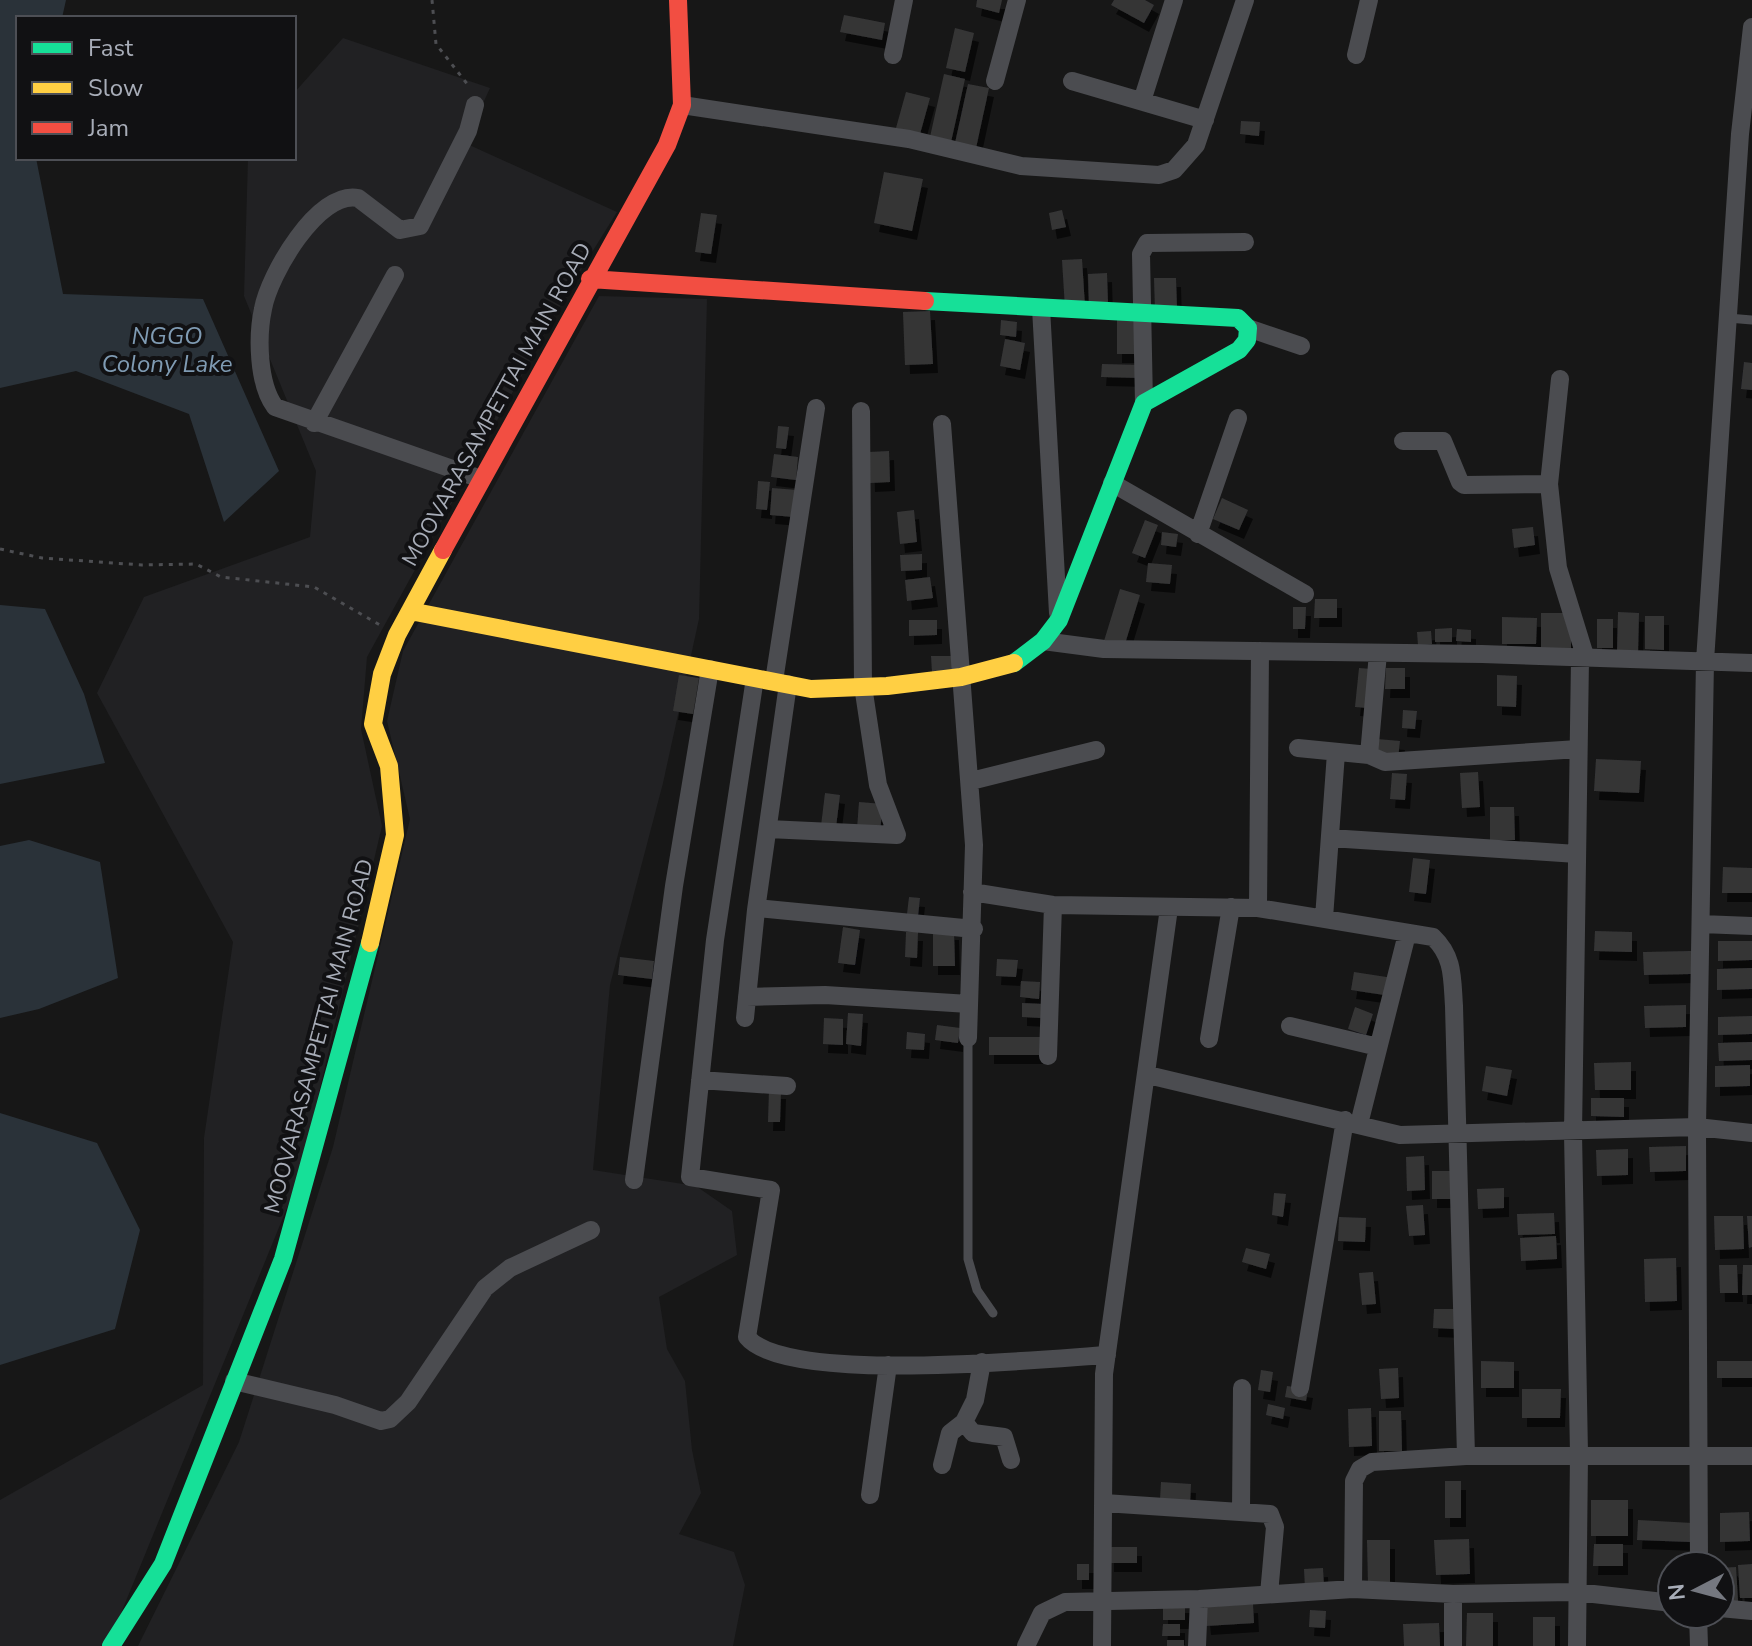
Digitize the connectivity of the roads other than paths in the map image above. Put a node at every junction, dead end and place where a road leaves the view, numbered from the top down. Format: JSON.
{"nodes":[{"id":1,"x":678,"y":0,"type":"edge"},
{"id":2,"x":904,"y":0,"type":"edge"},
{"id":3,"x":1017,"y":0,"type":"edge"},
{"id":4,"x":1174,"y":0,"type":"edge"},
{"id":5,"x":1245,"y":0,"type":"edge"},
{"id":6,"x":1369,"y":0,"type":"edge"},
{"id":7,"x":1752,"y":27,"type":"edge"},
{"id":8,"x":893,"y":55,"type":"dead end"},
{"id":9,"x":1356,"y":55,"type":"dead end"},
{"id":10,"x":995,"y":81,"type":"dead end"},
{"id":11,"x":1072,"y":81,"type":"dead end"},
{"id":12,"x":1142,"y":101,"type":"junction"},
{"id":13,"x":475,"y":105,"type":"dead end"},
{"id":14,"x":682,"y":105,"type":"junction"},
{"id":15,"x":1205,"y":120,"type":"junction"},
{"id":16,"x":1245,"y":242,"type":"dead end"},
{"id":17,"x":395,"y":275,"type":"dead end"},
{"id":18,"x":590,"y":279,"type":"junction"},
{"id":19,"x":1041,"y":308,"type":"junction"},
{"id":20,"x":1143,"y":314,"type":"junction"},
{"id":21,"x":1728,"y":318,"type":"junction"},
{"id":22,"x":1752,"y":320,"type":"edge"},
{"id":23,"x":1248,"y":328,"type":"junction"},
{"id":24,"x":1301,"y":346,"type":"dead end"},
{"id":25,"x":1560,"y":379,"type":"dead end"},
{"id":26,"x":1144,"y":403,"type":"junction"},
{"id":27,"x":816,"y":408,"type":"dead end"},
{"id":28,"x":861,"y":411,"type":"dead end"},
{"id":29,"x":1238,"y":418,"type":"dead end"},
{"id":30,"x":314,"y":423,"type":"junction"},
{"id":31,"x":942,"y":424,"type":"dead end"},
{"id":32,"x":1403,"y":441,"type":"dead end"},
{"id":33,"x":481,"y":479,"type":"junction"},
{"id":34,"x":1112,"y":483,"type":"junction"},
{"id":35,"x":1549,"y":484,"type":"junction"},
{"id":36,"x":1198,"y":534,"type":"junction"},
{"id":37,"x":1305,"y":594,"type":"dead end"},
{"id":38,"x":410,"y":611,"type":"junction"},
{"id":39,"x":1059,"y":620,"type":"junction"},
{"id":40,"x":1043,"y":641,"type":"junction"},
{"id":41,"x":1260,"y":651,"type":"junction"},
{"id":42,"x":1378,"y":653,"type":"junction"},
{"id":43,"x":1583,"y":659,"type":"junction"},
{"id":44,"x":1705,"y":661,"type":"junction"},
{"id":45,"x":1752,"y":663,"type":"edge"},
{"id":46,"x":710,"y":669,"type":"junction"},
{"id":47,"x":961,"y":677,"type":"junction"},
{"id":48,"x":755,"y":678,"type":"junction"},
{"id":49,"x":781,"y":682,"type":"junction"},
{"id":50,"x":863,"y":686,"type":"junction"},
{"id":51,"x":1298,"y":748,"type":"dead end"},
{"id":52,"x":1578,"y":749,"type":"junction"},
{"id":53,"x":1096,"y":750,"type":"dead end"},
{"id":54,"x":1336,"y":753,"type":"junction"},
{"id":55,"x":1369,"y":755,"type":"junction"},
{"id":56,"x":971,"y":781,"type":"junction"},
{"id":57,"x":768,"y":829,"type":"junction"},
{"id":58,"x":1330,"y":838,"type":"junction"},
{"id":59,"x":1577,"y":854,"type":"junction"},
{"id":60,"x":972,"y":892,"type":"junction"},
{"id":61,"x":1053,"y":905,"type":"junction"},
{"id":62,"x":1231,"y":907,"type":"junction"},
{"id":63,"x":757,"y":908,"type":"junction"},
{"id":64,"x":1169,"y":908,"type":"junction"},
{"id":65,"x":1258,"y":908,"type":"junction"},
{"id":66,"x":1324,"y":918,"type":"junction"},
{"id":67,"x":1701,"y":924,"type":"junction"},
{"id":68,"x":1752,"y":926,"type":"edge"},
{"id":69,"x":974,"y":929,"type":"junction"},
{"id":70,"x":1407,"y":934,"type":"junction"},
{"id":71,"x":747,"y":997,"type":"junction"},
{"id":72,"x":969,"y":1004,"type":"junction"},
{"id":73,"x":745,"y":1018,"type":"dead end"},
{"id":74,"x":1290,"y":1026,"type":"dead end"},
{"id":75,"x":968,"y":1038,"type":"joint"},
{"id":76,"x":1209,"y":1039,"type":"dead end"},
{"id":77,"x":1378,"y":1047,"type":"junction"},
{"id":78,"x":1048,"y":1056,"type":"dead end"},
{"id":79,"x":1148,"y":1075,"type":"junction"},
{"id":80,"x":700,"y":1080,"type":"junction"},
{"id":81,"x":787,"y":1086,"type":"dead end"},
{"id":82,"x":1352,"y":1122,"type":"junction"},
{"id":83,"x":1697,"y":1127,"type":"junction"},
{"id":84,"x":1573,"y":1133,"type":"junction"},
{"id":85,"x":1752,"y":1133,"type":"edge"},
{"id":86,"x":1457,"y":1136,"type":"junction"},
{"id":87,"x":634,"y":1180,"type":"dead end"},
{"id":88,"x":591,"y":1230,"type":"dead end"},
{"id":89,"x":993,"y":1313,"type":"dead end"},
{"id":90,"x":1107,"y":1355,"type":"junction"},
{"id":91,"x":982,"y":1362,"type":"junction"},
{"id":92,"x":888,"y":1365,"type":"junction"},
{"id":93,"x":234,"y":1381,"type":"junction"},
{"id":94,"x":1242,"y":1388,"type":"dead end"},
{"id":95,"x":1300,"y":1388,"type":"dead end"},
{"id":96,"x":964,"y":1422,"type":"junction"},
{"id":97,"x":1579,"y":1454,"type":"junction"},
{"id":98,"x":1466,"y":1456,"type":"junction"},
{"id":99,"x":1752,"y":1456,"type":"edge"},
{"id":100,"x":1701,"y":1458,"type":"junction"},
{"id":101,"x":1011,"y":1460,"type":"dead end"},
{"id":102,"x":942,"y":1465,"type":"dead end"},
{"id":103,"x":870,"y":1495,"type":"dead end"},
{"id":104,"x":1104,"y":1503,"type":"junction"},
{"id":105,"x":1241,"y":1510,"type":"junction"},
{"id":106,"x":1699,"y":1550,"type":"edge"},
{"id":107,"x":1353,"y":1589,"type":"junction"},
{"id":108,"x":1576,"y":1592,"type":"junction"},
{"id":109,"x":1269,"y":1594,"type":"junction"},
{"id":110,"x":1453,"y":1594,"type":"junction"},
{"id":111,"x":1103,"y":1599,"type":"junction"},
{"id":112,"x":1199,"y":1599,"type":"junction"},
{"id":113,"x":1656,"y":1601,"type":"edge"},
{"id":114,"x":111,"y":1646,"type":"edge"},
{"id":115,"x":1026,"y":1646,"type":"edge"},
{"id":116,"x":1102,"y":1646,"type":"edge"},
{"id":117,"x":1197,"y":1646,"type":"edge"},
{"id":118,"x":1453,"y":1646,"type":"edge"},
{"id":119,"x":1577,"y":1646,"type":"edge"}],
"edges":[{"from":1,"to":14,"type":"street","name":"MOOVARASAMPETTAI MAIN ROAD"},
{"from":2,"to":8,"type":"street"},
{"from":3,"to":10,"type":"street"},
{"from":4,"to":12,"type":"street"},
{"from":5,"to":15,"type":"street"},
{"from":6,"to":9,"type":"street"},
{"from":7,"to":21,"type":"street"},
{"from":11,"to":12,"type":"street"},
{"from":12,"to":15,"type":"street"},
{"from":13,"to":30,"type":"street"},
{"from":14,"to":15,"type":"street"},
{"from":14,"to":18,"type":"street","name":"MOOVARASAMPETTAI MAIN ROAD"},
{"from":16,"to":20,"type":"street"},
{"from":17,"to":30,"type":"street"},
{"from":18,"to":19,"type":"street"},
{"from":18,"to":33,"type":"street","name":"MOOVARASAMPETTAI MAIN ROAD"},
{"from":19,"to":20,"type":"street"},
{"from":19,"to":39,"type":"street"},
{"from":20,"to":23,"type":"street"},
{"from":20,"to":26,"type":"street"},
{"from":21,"to":22,"type":"lane"},
{"from":21,"to":44,"type":"street"},
{"from":23,"to":24,"type":"street"},
{"from":23,"to":26,"type":"street"},
{"from":25,"to":35,"type":"street"},
{"from":26,"to":34,"type":"street"},
{"from":27,"to":49,"type":"street"},
{"from":28,"to":50,"type":"street"},
{"from":29,"to":36,"type":"street"},
{"from":30,"to":33,"type":"street"},
{"from":31,"to":47,"type":"street"},
{"from":32,"to":35,"type":"street"},
{"from":33,"to":38,"type":"street","name":"MOOVARASAMPETTAI MAIN ROAD"},
{"from":34,"to":36,"type":"street"},
{"from":34,"to":39,"type":"street"},
{"from":35,"to":43,"type":"street"},
{"from":36,"to":37,"type":"street"},
{"from":38,"to":46,"type":"street"},
{"from":38,"to":93,"type":"street","name":"MOOVARASAMPETTAI MAIN ROAD"},
{"from":39,"to":40,"type":"street"},
{"from":40,"to":41,"type":"street"},
{"from":40,"to":47,"type":"street"},
{"from":41,"to":42,"type":"street"},
{"from":41,"to":65,"type":"street"},
{"from":42,"to":43,"type":"street"},
{"from":42,"to":55,"type":"street"},
{"from":43,"to":44,"type":"street"},
{"from":43,"to":52,"type":"street"},
{"from":44,"to":45,"type":"street"},
{"from":44,"to":67,"type":"street"},
{"from":46,"to":48,"type":"street"},
{"from":46,"to":87,"type":"street"},
{"from":47,"to":50,"type":"street"},
{"from":47,"to":56,"type":"street"},
{"from":48,"to":49,"type":"street"},
{"from":48,"to":80,"type":"street"},
{"from":49,"to":50,"type":"street"},
{"from":49,"to":57,"type":"street"},
{"from":50,"to":57,"type":"street"},
{"from":51,"to":54,"type":"street"},
{"from":52,"to":55,"type":"street"},
{"from":52,"to":59,"type":"street"},
{"from":53,"to":56,"type":"street"},
{"from":54,"to":55,"type":"street"},
{"from":54,"to":58,"type":"street"},
{"from":56,"to":60,"type":"street"},
{"from":57,"to":63,"type":"street"},
{"from":58,"to":59,"type":"street"},
{"from":58,"to":66,"type":"street"},
{"from":59,"to":84,"type":"street"},
{"from":60,"to":61,"type":"street"},
{"from":60,"to":69,"type":"street"},
{"from":61,"to":64,"type":"street"},
{"from":61,"to":78,"type":"street"},
{"from":62,"to":64,"type":"street"},
{"from":62,"to":65,"type":"street"},
{"from":62,"to":76,"type":"street"},
{"from":63,"to":69,"type":"street"},
{"from":63,"to":71,"type":"street"},
{"from":64,"to":79,"type":"street"},
{"from":65,"to":66,"type":"street"},
{"from":66,"to":70,"type":"street"},
{"from":67,"to":68,"type":"street"},
{"from":67,"to":83,"type":"street"},
{"from":69,"to":72,"type":"street"},
{"from":70,"to":77,"type":"street"},
{"from":70,"to":86,"type":"street"},
{"from":71,"to":72,"type":"street"},
{"from":71,"to":73,"type":"street"},
{"from":72,"to":75,"type":"street"},
{"from":74,"to":77,"type":"street"},
{"from":75,"to":89,"type":"lane"},
{"from":77,"to":82,"type":"street"},
{"from":79,"to":82,"type":"street"},
{"from":79,"to":90,"type":"street"},
{"from":80,"to":81,"type":"street"},
{"from":80,"to":92,"type":"street"},
{"from":82,"to":86,"type":"street"},
{"from":82,"to":95,"type":"street"},
{"from":83,"to":84,"type":"street"},
{"from":83,"to":85,"type":"street"},
{"from":83,"to":100,"type":"street"},
{"from":84,"to":86,"type":"street"},
{"from":84,"to":97,"type":"street"},
{"from":86,"to":98,"type":"street"},
{"from":88,"to":93,"type":"street"},
{"from":90,"to":91,"type":"street"},
{"from":90,"to":104,"type":"street"},
{"from":91,"to":92,"type":"street"},
{"from":91,"to":96,"type":"street"},
{"from":92,"to":103,"type":"street"},
{"from":93,"to":114,"type":"street","name":"MOOVARASAMPETTAI MAIN ROAD"},
{"from":94,"to":105,"type":"street"},
{"from":96,"to":101,"type":"street"},
{"from":96,"to":102,"type":"street"},
{"from":97,"to":98,"type":"street"},
{"from":97,"to":100,"type":"street"},
{"from":97,"to":108,"type":"street"},
{"from":98,"to":107,"type":"street"},
{"from":99,"to":100,"type":"street"},
{"from":100,"to":106,"type":"street"},
{"from":104,"to":105,"type":"street"},
{"from":104,"to":111,"type":"street"},
{"from":105,"to":109,"type":"street"},
{"from":107,"to":109,"type":"street"},
{"from":107,"to":110,"type":"street"},
{"from":108,"to":110,"type":"street"},
{"from":108,"to":113,"type":"street"},
{"from":108,"to":119,"type":"street"},
{"from":109,"to":112,"type":"street"},
{"from":110,"to":118,"type":"street"},
{"from":111,"to":112,"type":"street"},
{"from":111,"to":115,"type":"street"},
{"from":111,"to":116,"type":"street"},
{"from":112,"to":117,"type":"street"}]}
